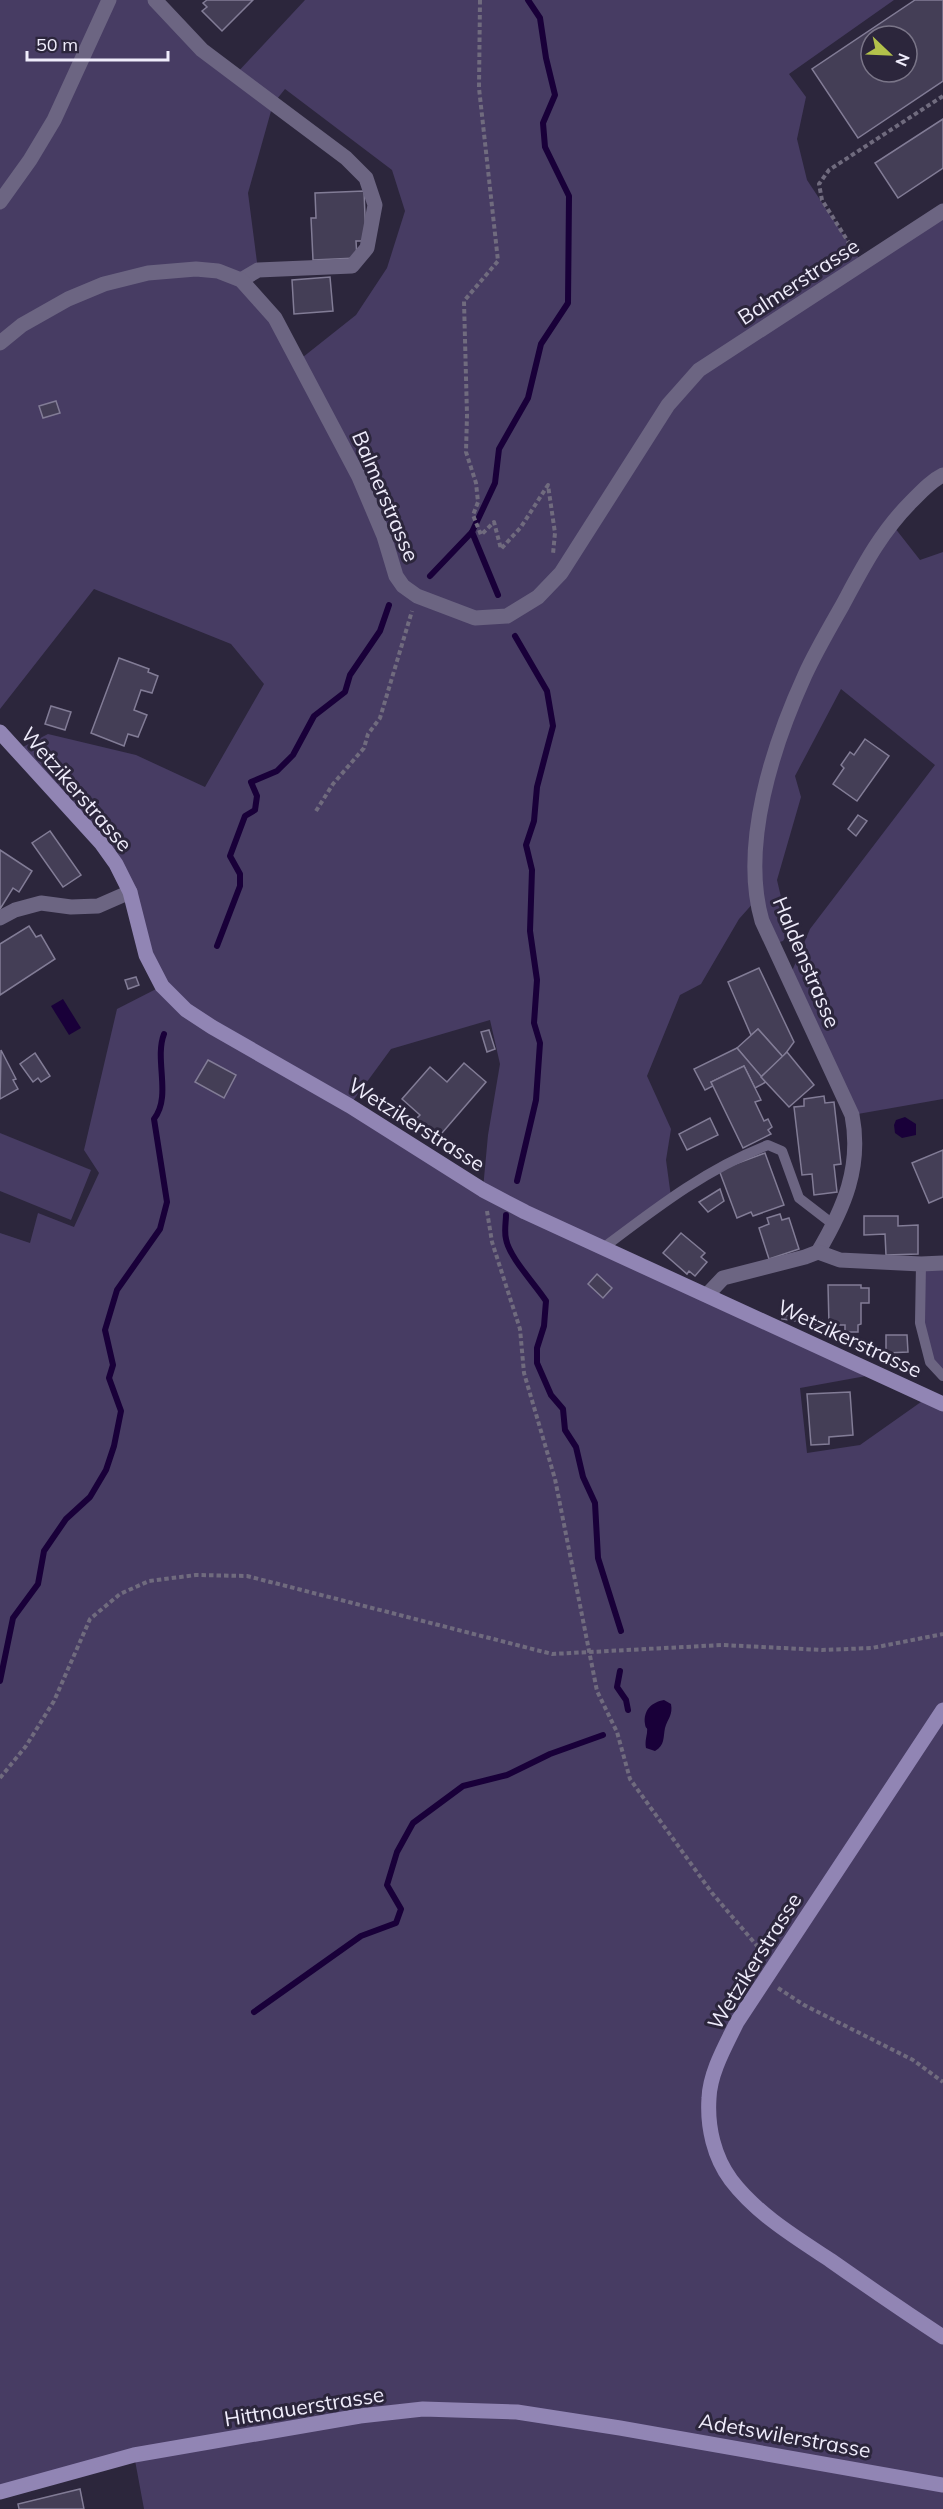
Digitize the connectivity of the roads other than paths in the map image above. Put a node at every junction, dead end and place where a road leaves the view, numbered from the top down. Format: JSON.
{"nodes":[{"id":1,"x":110,"y":0,"type":"edge"},
{"id":2,"x":155,"y":0,"type":"edge"},
{"id":3,"x":0,"y":202,"type":"edge"},
{"id":4,"x":943,"y":211,"type":"edge"},
{"id":5,"x":242,"y":280,"type":"junction"},
{"id":6,"x":0,"y":343,"type":"edge"},
{"id":7,"x":943,"y":474,"type":"edge"},
{"id":8,"x":0,"y":732,"type":"edge"},
{"id":9,"x":130,"y":892,"type":"junction"},
{"id":10,"x":0,"y":918,"type":"edge"},
{"id":11,"x":834,"y":1225,"type":"junction"},
{"id":12,"x":603,"y":1248,"type":"junction"},
{"id":13,"x":818,"y":1252,"type":"junction"},
{"id":14,"x":943,"y":1263,"type":"edge"},
{"id":15,"x":921,"y":1264,"type":"junction"},
{"id":16,"x":707,"y":1295,"type":"junction"},
{"id":17,"x":943,"y":1376,"type":"edge"},
{"id":18,"x":943,"y":1404,"type":"edge"},
{"id":19,"x":943,"y":1710,"type":"edge"},
{"id":20,"x":943,"y":2337,"type":"edge"},
{"id":21,"x":620,"y":2428,"type":"joint"},
{"id":22,"x":943,"y":2485,"type":"edge"},
{"id":23,"x":0,"y":2492,"type":"edge"}],
"edges":[{"from":1,"to":3,"type":"street"},
{"from":2,"to":5,"type":"street"},
{"from":4,"to":5,"type":"street","name":"Balmerstrasse"},
{"from":5,"to":6,"type":"street"},
{"from":7,"to":11,"type":"street","name":"Haldenstrasse"},
{"from":8,"to":9,"type":"street","name":"Wetzikerstrasse"},
{"from":9,"to":10,"type":"street"},
{"from":9,"to":12,"type":"street","name":"Wetzikerstrasse"},
{"from":11,"to":12,"type":"lane"},
{"from":11,"to":13,"type":"street","name":"Haldenstrasse"},
{"from":12,"to":16,"type":"street","name":"Wetzikerstrasse"},
{"from":13,"to":15,"type":"street"},
{"from":13,"to":16,"type":"street"},
{"from":14,"to":15,"type":"street"},
{"from":15,"to":17,"type":"lane"},
{"from":16,"to":18,"type":"street","name":"Wetzikerstrasse"},
{"from":19,"to":20,"type":"street","name":"Wetzikerstrasse"},
{"from":21,"to":22,"type":"street","name":"Adetswilerstrasse"},
{"from":21,"to":23,"type":"street","name":"Hittnauerstrasse"}]}
